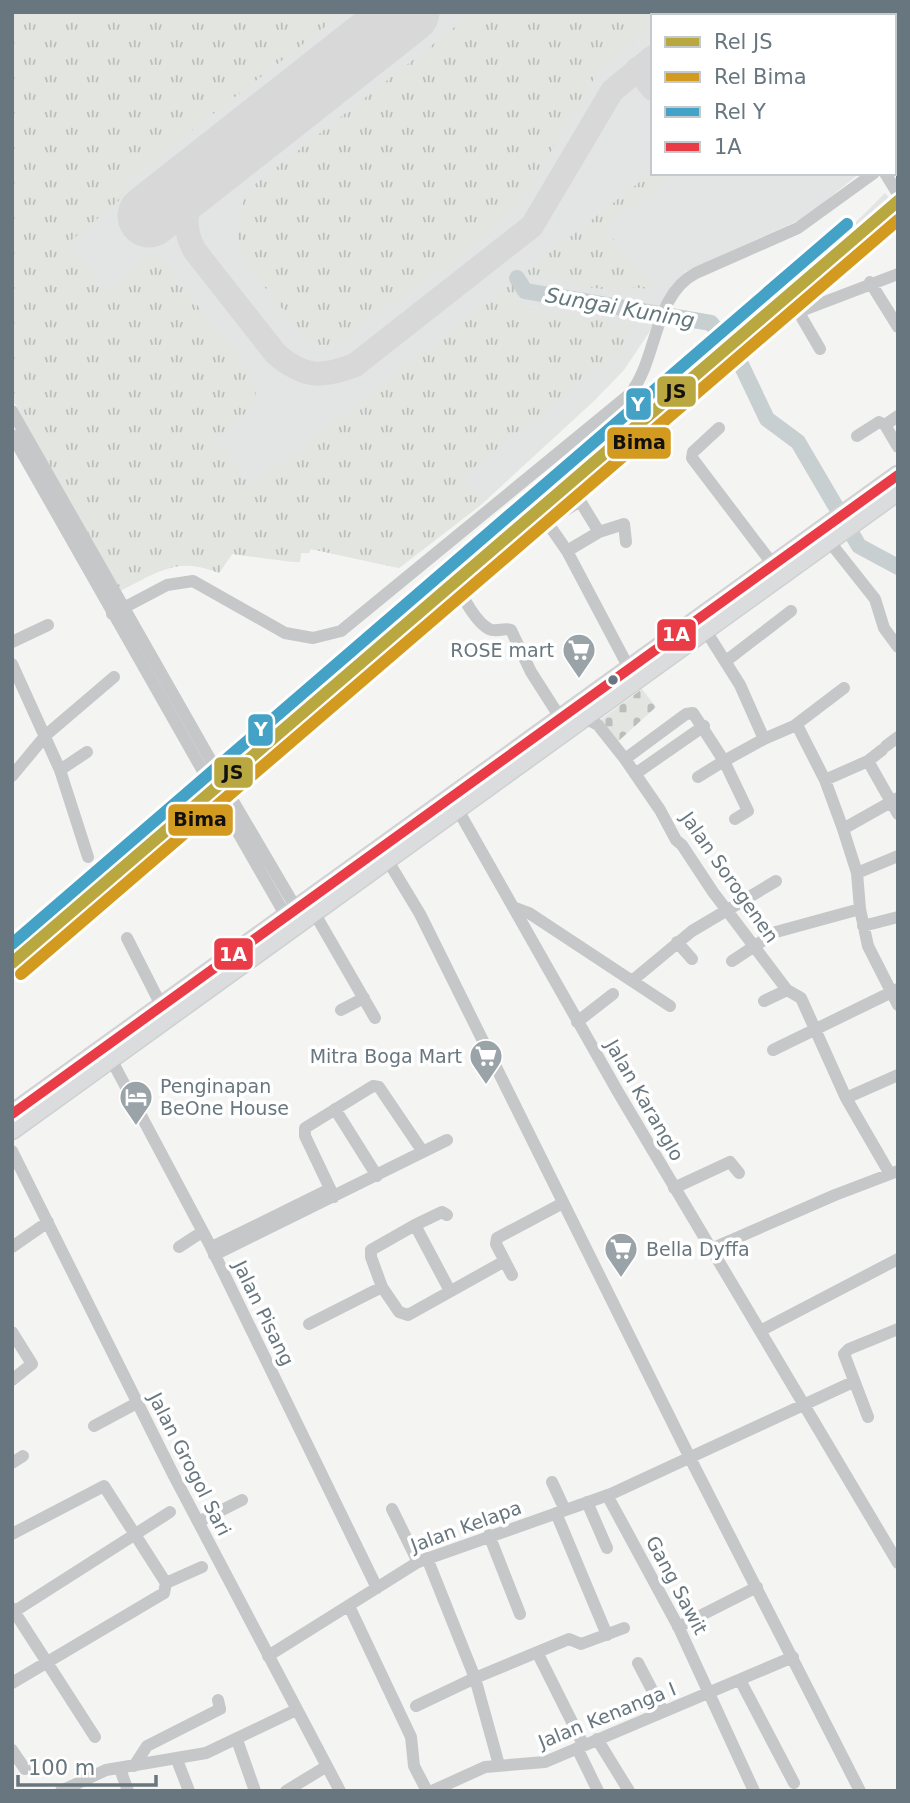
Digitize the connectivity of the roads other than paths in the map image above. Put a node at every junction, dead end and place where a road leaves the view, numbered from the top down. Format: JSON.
{"nodes":[{"id":1,"x":871,"y":175,"type":"edge"},
{"id":2,"x":891,"y":177,"type":"edge"},
{"id":3,"x":898,"y":194,"type":"edge"},
{"id":4,"x":898,"y":274,"type":"edge"},
{"id":5,"x":870,"y":282,"type":"junction"},
{"id":6,"x":898,"y":327,"type":"edge"},
{"id":7,"x":820,"y":349,"type":"dead end"},
{"id":8,"x":13,"y":413,"type":"edge"},
{"id":9,"x":898,"y":416,"type":"edge"},
{"id":10,"x":885,"y":425,"type":"junction"},
{"id":11,"x":719,"y":428,"type":"dead end"},
{"id":12,"x":12,"y":435,"type":"edge"},
{"id":13,"x":857,"y":436,"type":"dead end"},
{"id":14,"x":898,"y":447,"type":"edge"},
{"id":15,"x":898,"y":475,"type":"edge"},
{"id":16,"x":898,"y":491,"type":"edge"},
{"id":17,"x":869,"y":504,"type":"junction"},
{"id":18,"x":547,"y":522,"type":"junction"},
{"id":19,"x":599,"y":532,"type":"junction"},
{"id":20,"x":831,"y":534,"type":"junction"},
{"id":21,"x":626,"y":542,"type":"dead end"},
{"id":22,"x":567,"y":551,"type":"junction"},
{"id":23,"x":774,"y":566,"type":"junction"},
{"id":24,"x":117,"y":611,"type":"junction"},
{"id":25,"x":790,"y":611,"type":"dead end"},
{"id":26,"x":48,"y":625,"type":"dead end"},
{"id":27,"x":706,"y":631,"type":"junction"},
{"id":28,"x":12,"y":642,"type":"edge"},
{"id":29,"x":898,"y":647,"type":"edge"},
{"id":30,"x":726,"y":661,"type":"junction"},
{"id":31,"x":12,"y":664,"type":"edge"},
{"id":32,"x":630,"y":670,"type":"junction"},
{"id":33,"x":114,"y":677,"type":"dead end"},
{"id":34,"x":844,"y":688,"type":"dead end"},
{"id":35,"x":585,"y":718,"type":"junction"},
{"id":36,"x":561,"y":719,"type":"junction"},
{"id":37,"x":704,"y":726,"type":"junction"},
{"id":38,"x":794,"y":726,"type":"junction"},
{"id":39,"x":46,"y":735,"type":"junction"},
{"id":40,"x":898,"y":737,"type":"edge"},
{"id":41,"x":764,"y":738,"type":"junction"},
{"id":42,"x":88,"y":751,"type":"dead end"},
{"id":43,"x":625,"y":759,"type":"junction"},
{"id":44,"x":724,"y":761,"type":"junction"},
{"id":45,"x":868,"y":761,"type":"junction"},
{"id":46,"x":209,"y":769,"type":"tunnel mouth"},
{"id":47,"x":60,"y":770,"type":"junction"},
{"id":48,"x":635,"y":774,"type":"junction"},
{"id":49,"x":12,"y":776,"type":"edge"},
{"id":50,"x":698,"y":777,"type":"dead end"},
{"id":51,"x":825,"y":780,"type":"junction"},
{"id":52,"x":221,"y":793,"type":"tunnel mouth"},
{"id":53,"x":895,"y":799,"type":"edge"},
{"id":54,"x":458,"y":810,"type":"junction"},
{"id":55,"x":898,"y":814,"type":"edge"},
{"id":56,"x":735,"y":819,"type":"dead end"},
{"id":57,"x":843,"y":829,"type":"junction"},
{"id":58,"x":898,"y":856,"type":"edge"},
{"id":59,"x":88,"y":857,"type":"dead end"},
{"id":60,"x":388,"y":861,"type":"junction"},
{"id":61,"x":857,"y":873,"type":"junction"},
{"id":62,"x":776,"y":881,"type":"dead end"},
{"id":63,"x":860,"y":909,"type":"junction"},
{"id":64,"x":727,"y":910,"type":"junction"},
{"id":65,"x":515,"y":911,"type":"junction"},
{"id":66,"x":898,"y":917,"type":"edge"},
{"id":67,"x":299,"y":918,"type":"junction"},
{"id":68,"x":863,"y":926,"type":"junction"},
{"id":69,"x":127,"y":938,"type":"dead end"},
{"id":70,"x":677,"y":942,"type":"junction"},
{"id":71,"x":754,"y":946,"type":"junction"},
{"id":72,"x":692,"y":960,"type":"dead end"},
{"id":73,"x":732,"y":961,"type":"dead end"},
{"id":74,"x":633,"y":980,"type":"junction"},
{"id":75,"x":787,"y":990,"type":"junction"},
{"id":76,"x":894,"y":991,"type":"edge"},
{"id":77,"x":613,"y":994,"type":"dead end"},
{"id":78,"x":364,"y":998,"type":"junction"},
{"id":79,"x":764,"y":1001,"type":"dead end"},
{"id":80,"x":898,"y":1005,"type":"edge"},
{"id":81,"x":670,"y":1006,"type":"dead end"},
{"id":82,"x":162,"y":1007,"type":"junction"},
{"id":83,"x":341,"y":1010,"type":"dead end"},
{"id":84,"x":375,"y":1018,"type":"dead end"},
{"id":85,"x":577,"y":1022,"type":"junction"},
{"id":86,"x":814,"y":1027,"type":"junction"},
{"id":87,"x":773,"y":1050,"type":"dead end"},
{"id":88,"x":111,"y":1059,"type":"junction"},
{"id":89,"x":898,"y":1075,"type":"edge"},
{"id":90,"x":846,"y":1098,"type":"junction"},
{"id":91,"x":335,"y":1109,"type":"junction"},
{"id":92,"x":12,"y":1114,"type":"edge"},
{"id":93,"x":12,"y":1130,"type":"edge"},
{"id":94,"x":447,"y":1140,"type":"dead end"},
{"id":95,"x":12,"y":1151,"type":"edge"},
{"id":96,"x":423,"y":1152,"type":"junction"},
{"id":97,"x":894,"y":1172,"type":"edge"},
{"id":98,"x":739,"y":1173,"type":"dead end"},
{"id":99,"x":377,"y":1176,"type":"junction"},
{"id":100,"x":674,"y":1188,"type":"junction"},
{"id":101,"x":332,"y":1193,"type":"junction"},
{"id":102,"x":563,"y":1203,"type":"junction"},
{"id":103,"x":447,"y":1215,"type":"dead end"},
{"id":104,"x":48,"y":1222,"type":"junction"},
{"id":105,"x":415,"y":1225,"type":"junction"},
{"id":106,"x":202,"y":1232,"type":"junction"},
{"id":107,"x":12,"y":1247,"type":"edge"},
{"id":108,"x":179,"y":1247,"type":"dead end"},
{"id":109,"x":711,"y":1249,"type":"junction"},
{"id":110,"x":213,"y":1251,"type":"junction"},
{"id":111,"x":898,"y":1259,"type":"edge"},
{"id":112,"x":503,"y":1262,"type":"junction"},
{"id":113,"x":512,"y":1275,"type":"dead end"},
{"id":114,"x":382,"y":1287,"type":"junction"},
{"id":115,"x":450,"y":1292,"type":"junction"},
{"id":116,"x":309,"y":1324,"type":"dead end"},
{"id":117,"x":898,"y":1329,"type":"edge"},
{"id":118,"x":760,"y":1331,"type":"junction"},
{"id":119,"x":12,"y":1332,"type":"edge"},
{"id":120,"x":13,"y":1379,"type":"edge"},
{"id":121,"x":853,"y":1382,"type":"junction"},
{"id":122,"x":136,"y":1403,"type":"junction"},
{"id":123,"x":804,"y":1406,"type":"junction"},
{"id":124,"x":868,"y":1417,"type":"dead end"},
{"id":125,"x":94,"y":1426,"type":"dead end"},
{"id":126,"x":691,"y":1460,"type":"junction"},
{"id":127,"x":552,"y":1482,"type":"dead end"},
{"id":128,"x":607,"y":1495,"type":"junction"},
{"id":129,"x":242,"y":1500,"type":"dead end"},
{"id":130,"x":587,"y":1502,"type":"junction"},
{"id":131,"x":392,"y":1509,"type":"dead end"},
{"id":132,"x":170,"y":1512,"type":"dead end"},
{"id":133,"x":560,"y":1512,"type":"junction"},
{"id":134,"x":198,"y":1522,"type":"junction"},
{"id":135,"x":12,"y":1534,"type":"edge"},
{"id":136,"x":136,"y":1535,"type":"junction"},
{"id":137,"x":489,"y":1535,"type":"junction"},
{"id":138,"x":607,"y":1548,"type":"dead end"},
{"id":139,"x":422,"y":1560,"type":"junction"},
{"id":140,"x":898,"y":1563,"type":"edge"},
{"id":141,"x":202,"y":1567,"type":"dead end"},
{"id":142,"x":166,"y":1583,"type":"junction"},
{"id":143,"x":757,"y":1587,"type":"junction"},
{"id":144,"x":377,"y":1588,"type":"junction"},
{"id":145,"x":349,"y":1606,"type":"junction"},
{"id":146,"x":13,"y":1610,"type":"edge"},
{"id":147,"x":520,"y":1614,"type":"dead end"},
{"id":148,"x":678,"y":1627,"type":"junction"},
{"id":149,"x":624,"y":1628,"type":"dead end"},
{"id":150,"x":607,"y":1635,"type":"junction"},
{"id":151,"x":538,"y":1654,"type":"junction"},
{"id":152,"x":268,"y":1657,"type":"junction"},
{"id":153,"x":793,"y":1657,"type":"junction"},
{"id":154,"x":46,"y":1662,"type":"junction"},
{"id":155,"x":638,"y":1663,"type":"dead end"},
{"id":156,"x":475,"y":1678,"type":"junction"},
{"id":157,"x":740,"y":1680,"type":"junction"},
{"id":158,"x":12,"y":1683,"type":"edge"},
{"id":159,"x":710,"y":1695,"type":"junction"},
{"id":160,"x":218,"y":1700,"type":"dead end"},
{"id":161,"x":416,"y":1706,"type":"dead end"},
{"id":162,"x":296,"y":1710,"type":"junction"},
{"id":163,"x":663,"y":1711,"type":"junction"},
{"id":164,"x":95,"y":1737,"type":"dead end"},
{"id":165,"x":597,"y":1738,"type":"junction"},
{"id":166,"x":237,"y":1740,"type":"junction"},
{"id":167,"x":580,"y":1746,"type":"junction"},
{"id":168,"x":12,"y":1750,"type":"edge"},
{"id":169,"x":177,"y":1760,"type":"junction"},
{"id":170,"x":499,"y":1765,"type":"junction"},
{"id":171,"x":134,"y":1766,"type":"junction"},
{"id":172,"x":327,"y":1766,"type":"junction"},
{"id":173,"x":25,"y":1769,"type":"dead end"},
{"id":174,"x":120,"y":1769,"type":"junction"},
{"id":175,"x":794,"y":1783,"type":"dead end"},
{"id":176,"x":61,"y":1791,"type":"edge"},
{"id":177,"x":128,"y":1791,"type":"edge"},
{"id":178,"x":189,"y":1791,"type":"edge"},
{"id":179,"x":256,"y":1791,"type":"edge"},
{"id":180,"x":286,"y":1791,"type":"edge"},
{"id":181,"x":340,"y":1791,"type":"edge"},
{"id":182,"x":430,"y":1791,"type":"edge"},
{"id":183,"x":598,"y":1791,"type":"edge"},
{"id":184,"x":629,"y":1791,"type":"edge"},
{"id":185,"x":754,"y":1791,"type":"edge"},
{"id":186,"x":860,"y":1791,"type":"edge"}],
"edges":[{"from":1,"to":24,"type":"street"},
{"from":2,"to":3,"type":"street"},
{"from":4,"to":5,"type":"street"},
{"from":5,"to":6,"type":"street"},
{"from":5,"to":7,"type":"street"},
{"from":8,"to":24,"type":"street"},
{"from":9,"to":10,"type":"street"},
{"from":10,"to":13,"type":"street"},
{"from":10,"to":14,"type":"street"},
{"from":11,"to":23,"type":"street"},
{"from":12,"to":24,"type":"street"},
{"from":15,"to":17,"type":"highway"},
{"from":16,"to":17,"type":"highway"},
{"from":17,"to":20,"type":"highway"},
{"from":18,"to":19,"type":"street"},
{"from":18,"to":22,"type":"street"},
{"from":18,"to":36,"type":"street"},
{"from":19,"to":21,"type":"street"},
{"from":19,"to":22,"type":"street"},
{"from":20,"to":23,"type":"highway"},
{"from":20,"to":27,"type":"highway"},
{"from":20,"to":29,"type":"street"},
{"from":22,"to":32,"type":"street"},
{"from":23,"to":32,"type":"highway"},
{"from":24,"to":46,"type":"street"},
{"from":25,"to":30,"type":"street"},
{"from":26,"to":28,"type":"street"},
{"from":27,"to":30,"type":"street"},
{"from":27,"to":35,"type":"highway"},
{"from":30,"to":41,"type":"street"},
{"from":31,"to":39,"type":"street"},
{"from":32,"to":36,"type":"highway"},
{"from":33,"to":39,"type":"street"},
{"from":34,"to":38,"type":"street"},
{"from":35,"to":43,"type":"street","name":"Jalan Sorogenen"},
{"from":35,"to":54,"type":"highway"},
{"from":36,"to":67,"type":"highway"},
{"from":37,"to":43,"type":"street"},
{"from":37,"to":44,"type":"street"},
{"from":37,"to":48,"type":"street"},
{"from":38,"to":41,"type":"street"},
{"from":38,"to":51,"type":"street"},
{"from":39,"to":47,"type":"street"},
{"from":39,"to":49,"type":"street"},
{"from":40,"to":45,"type":"street"},
{"from":41,"to":44,"type":"street"},
{"from":42,"to":47,"type":"street"},
{"from":43,"to":48,"type":"street","name":"Jalan Sorogenen"},
{"from":44,"to":50,"type":"street"},
{"from":44,"to":56,"type":"street"},
{"from":45,"to":51,"type":"street"},
{"from":45,"to":53,"type":"street"},
{"from":47,"to":59,"type":"street"},
{"from":48,"to":64,"type":"street","name":"Jalan Sorogenen"},
{"from":51,"to":57,"type":"street"},
{"from":52,"to":67,"type":"street"},
{"from":53,"to":55,"type":"street"},
{"from":53,"to":57,"type":"street"},
{"from":54,"to":60,"type":"highway"},
{"from":54,"to":65,"type":"street","name":"Jalan Karanglo"},
{"from":57,"to":61,"type":"street"},
{"from":58,"to":61,"type":"street"},
{"from":60,"to":67,"type":"highway"},
{"from":60,"to":102,"type":"street"},
{"from":61,"to":63,"type":"street"},
{"from":62,"to":64,"type":"street"},
{"from":63,"to":68,"type":"street"},
{"from":63,"to":71,"type":"street"},
{"from":64,"to":70,"type":"street"},
{"from":64,"to":71,"type":"street","name":"Jalan Sorogenen"},
{"from":65,"to":74,"type":"street"},
{"from":65,"to":85,"type":"street","name":"Jalan Karanglo"},
{"from":66,"to":68,"type":"street"},
{"from":67,"to":78,"type":"street"},
{"from":67,"to":82,"type":"highway"},
{"from":67,"to":88,"type":"highway"},
{"from":68,"to":76,"type":"street"},
{"from":69,"to":82,"type":"street"},
{"from":70,"to":72,"type":"street"},
{"from":70,"to":74,"type":"street"},
{"from":71,"to":73,"type":"street"},
{"from":71,"to":75,"type":"street","name":"Jalan Sorogenen"},
{"from":74,"to":81,"type":"street"},
{"from":75,"to":79,"type":"street"},
{"from":75,"to":86,"type":"street","name":"Jalan Sorogenen"},
{"from":76,"to":80,"type":"street"},
{"from":76,"to":86,"type":"street"},
{"from":77,"to":85,"type":"street"},
{"from":78,"to":83,"type":"street"},
{"from":78,"to":84,"type":"street"},
{"from":82,"to":92,"type":"highway"},
{"from":85,"to":100,"type":"street","name":"Jalan Karanglo"},
{"from":86,"to":87,"type":"street"},
{"from":86,"to":90,"type":"street","name":"Jalan Sorogenen"},
{"from":88,"to":93,"type":"highway"},
{"from":88,"to":106,"type":"street","name":"Jalan Pisang"},
{"from":89,"to":90,"type":"street"},
{"from":90,"to":97,"type":"street","name":"Jalan Sorogenen"},
{"from":91,"to":96,"type":"street"},
{"from":91,"to":99,"type":"street"},
{"from":91,"to":101,"type":"street"},
{"from":94,"to":96,"type":"street"},
{"from":95,"to":104,"type":"street","name":"Jalan Grogol Sari"},
{"from":96,"to":99,"type":"street"},
{"from":97,"to":109,"type":"street"},
{"from":98,"to":100,"type":"street"},
{"from":99,"to":101,"type":"street"},
{"from":100,"to":109,"type":"street","name":"Jalan Karanglo"},
{"from":101,"to":110,"type":"street"},
{"from":102,"to":112,"type":"street"},
{"from":102,"to":126,"type":"street"},
{"from":103,"to":105,"type":"street"},
{"from":104,"to":107,"type":"street"},
{"from":104,"to":122,"type":"street","name":"Jalan Grogol Sari"},
{"from":105,"to":114,"type":"street"},
{"from":105,"to":115,"type":"street"},
{"from":106,"to":108,"type":"street"},
{"from":106,"to":110,"type":"street","name":"Jalan Pisang"},
{"from":109,"to":118,"type":"street","name":"Jalan Karanglo"},
{"from":110,"to":144,"type":"street","name":"Jalan Pisang"},
{"from":111,"to":118,"type":"street"},
{"from":112,"to":113,"type":"street"},
{"from":112,"to":115,"type":"street"},
{"from":114,"to":115,"type":"street"},
{"from":114,"to":116,"type":"street"},
{"from":117,"to":121,"type":"street"},
{"from":118,"to":123,"type":"street","name":"Jalan Karanglo"},
{"from":119,"to":120,"type":"street"},
{"from":121,"to":123,"type":"street","name":"Jalan Kelapa"},
{"from":121,"to":124,"type":"street"},
{"from":122,"to":125,"type":"street"},
{"from":122,"to":134,"type":"street","name":"Jalan Grogol Sari"},
{"from":123,"to":126,"type":"street","name":"Jalan Kelapa"},
{"from":123,"to":140,"type":"street","name":"Jalan Karanglo"},
{"from":126,"to":128,"type":"street","name":"Jalan Kelapa"},
{"from":126,"to":143,"type":"street"},
{"from":127,"to":133,"type":"street"},
{"from":128,"to":130,"type":"street","name":"Jalan Kelapa"},
{"from":128,"to":148,"type":"street","name":"Gang Sawit"},
{"from":129,"to":134,"type":"street"},
{"from":130,"to":133,"type":"street","name":"Jalan Kelapa"},
{"from":130,"to":138,"type":"street"},
{"from":131,"to":139,"type":"street"},
{"from":132,"to":136,"type":"street"},
{"from":133,"to":137,"type":"street","name":"Jalan Kelapa"},
{"from":133,"to":150,"type":"street"},
{"from":134,"to":152,"type":"street","name":"Jalan Grogol Sari"},
{"from":135,"to":136,"type":"street"},
{"from":136,"to":142,"type":"street"},
{"from":136,"to":146,"type":"street"},
{"from":137,"to":139,"type":"street","name":"Jalan Kelapa"},
{"from":137,"to":147,"type":"street"},
{"from":139,"to":144,"type":"street","name":"Jalan Kelapa"},
{"from":139,"to":156,"type":"street"},
{"from":141,"to":142,"type":"street"},
{"from":142,"to":154,"type":"street"},
{"from":143,"to":148,"type":"street"},
{"from":143,"to":153,"type":"street"},
{"from":144,"to":145,"type":"street","name":"Jalan Kelapa"},
{"from":145,"to":152,"type":"street","name":"Jalan Kelapa"},
{"from":145,"to":182,"type":"street"},
{"from":146,"to":154,"type":"street"},
{"from":148,"to":159,"type":"street","name":"Gang Sawit"},
{"from":149,"to":150,"type":"street"},
{"from":150,"to":151,"type":"street"},
{"from":151,"to":156,"type":"street"},
{"from":151,"to":167,"type":"street"},
{"from":152,"to":162,"type":"street","name":"Jalan Grogol Sari"},
{"from":153,"to":157,"type":"street","name":"Jalan Kenanga I"},
{"from":153,"to":186,"type":"street"},
{"from":154,"to":158,"type":"street"},
{"from":154,"to":164,"type":"street"},
{"from":155,"to":163,"type":"street"},
{"from":156,"to":161,"type":"street"},
{"from":156,"to":170,"type":"street"},
{"from":157,"to":159,"type":"street","name":"Jalan Kenanga I"},
{"from":157,"to":175,"type":"street"},
{"from":159,"to":163,"type":"street","name":"Jalan Kenanga I"},
{"from":159,"to":185,"type":"street","name":"Gang Sawit"},
{"from":160,"to":171,"type":"street"},
{"from":162,"to":166,"type":"street"},
{"from":162,"to":172,"type":"street","name":"Jalan Grogol Sari"},
{"from":163,"to":165,"type":"street","name":"Jalan Kenanga I"},
{"from":165,"to":167,"type":"street","name":"Jalan Kenanga I"},
{"from":165,"to":184,"type":"street"},
{"from":166,"to":169,"type":"street"},
{"from":166,"to":179,"type":"street"},
{"from":167,"to":170,"type":"street","name":"Jalan Kenanga I"},
{"from":167,"to":183,"type":"street"},
{"from":168,"to":173,"type":"street"},
{"from":169,"to":171,"type":"street"},
{"from":169,"to":178,"type":"street"},
{"from":170,"to":182,"type":"street","name":"Jalan Kenanga I"},
{"from":171,"to":174,"type":"street"},
{"from":172,"to":180,"type":"street"},
{"from":172,"to":181,"type":"street","name":"Jalan Grogol Sari"},
{"from":174,"to":176,"type":"street"},
{"from":174,"to":177,"type":"street"}]}
